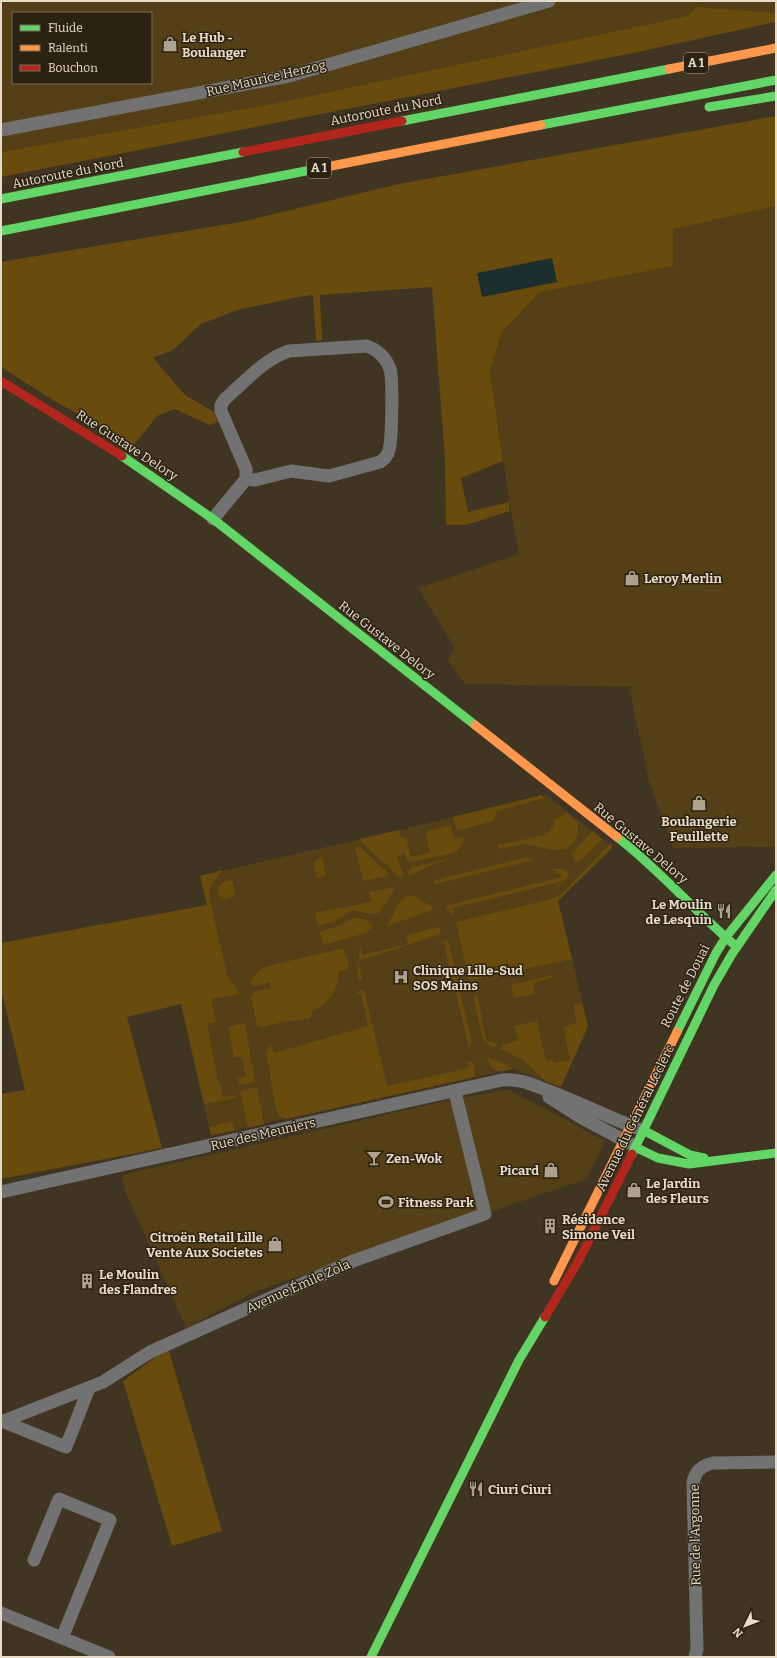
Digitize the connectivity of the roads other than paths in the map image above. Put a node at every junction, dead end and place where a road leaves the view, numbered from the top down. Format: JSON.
{"nodes":[{"id":1,"x":549,"y":1,"type":"edge"},
{"id":2,"x":776,"y":48,"type":"edge"},
{"id":3,"x":626,"y":69,"type":"dead end"},
{"id":4,"x":616,"y":78,"type":"junction"},
{"id":5,"x":776,"y":80,"type":"edge"},
{"id":6,"x":776,"y":96,"type":"edge"},
{"id":7,"x":636,"y":107,"type":"junction"},
{"id":8,"x":702,"y":109,"type":"dead end"},
{"id":9,"x":670,"y":110,"type":"dead end"},
{"id":10,"x":1,"y":130,"type":"edge"},
{"id":11,"x":1,"y":199,"type":"edge"},
{"id":12,"x":1,"y":231,"type":"edge"},
{"id":13,"x":1,"y":381,"type":"edge"},
{"id":14,"x":246,"y":479,"type":"junction"},
{"id":15,"x":213,"y":519,"type":"junction"},
{"id":16,"x":776,"y":875,"type":"edge"},
{"id":17,"x":776,"y":890,"type":"edge"},
{"id":18,"x":726,"y":937,"type":"junction"},
{"id":19,"x":737,"y":947,"type":"junction"},
{"id":20,"x":526,"y":1082,"type":"junction"},
{"id":21,"x":454,"y":1092,"type":"junction"},
{"id":22,"x":630,"y":1126,"type":"junction"},
{"id":23,"x":643,"y":1130,"type":"junction"},
{"id":24,"x":623,"y":1139,"type":"junction"},
{"id":25,"x":635,"y":1147,"type":"junction"},
{"id":26,"x":776,"y":1153,"type":"edge"},
{"id":27,"x":658,"y":1158,"type":"junction"},
{"id":28,"x":718,"y":1159,"type":"junction"},
{"id":29,"x":627,"y":1162,"type":"junction"},
{"id":30,"x":1,"y":1192,"type":"edge"},
{"id":31,"x":519,"y":1360,"type":"junction"},
{"id":32,"x":89,"y":1388,"type":"junction"},
{"id":33,"x":2,"y":1422,"type":"edge"},
{"id":34,"x":776,"y":1462,"type":"edge"},
{"id":35,"x":34,"y":1560,"type":"dead end"},
{"id":36,"x":1,"y":1613,"type":"edge"},
{"id":37,"x":62,"y":1638,"type":"junction"},
{"id":38,"x":109,"y":1657,"type":"edge"},
{"id":39,"x":371,"y":1657,"type":"edge"},
{"id":40,"x":695,"y":1657,"type":"edge"}],
"edges":[{"from":1,"to":10,"type":"street","name":"Rue Maurice Herzog"},
{"from":2,"to":4,"type":"main road","name":"Autoroute du Nord","number":"A 1"},
{"from":3,"to":4,"type":"main road"},
{"from":4,"to":11,"type":"main road","name":"Autoroute du Nord","number":"A 1"},
{"from":5,"to":7,"type":"main road","number":"A 1"},
{"from":6,"to":8,"type":"main road"},
{"from":7,"to":9,"type":"main road"},
{"from":7,"to":12,"type":"main road","number":"A 1"},
{"from":13,"to":15,"type":"main road","name":"Rue Gustave Delory"},
{"from":14,"to":14,"type":"street"},
{"from":14,"to":15,"type":"street"},
{"from":15,"to":18,"type":"main road","name":"Rue Gustave Delory"},
{"from":16,"to":18,"type":"main road","name":"Route de Douai"},
{"from":17,"to":19,"type":"main road","name":"Avenue du Général Leclerc"},
{"from":18,"to":19,"type":"main road","name":"Rue Gustave Delory"},
{"from":18,"to":22,"type":"main road","name":"Route de Douai"},
{"from":19,"to":23,"type":"main road","name":"Avenue du Général Leclerc"},
{"from":20,"to":21,"type":"street","name":"Rue des Meuniers"},
{"from":20,"to":22,"type":"street","name":"Rue des Meuniers"},
{"from":20,"to":24,"type":"street","name":"Rue des Meuniers"},
{"from":21,"to":30,"type":"street","name":"Rue des Meuniers"},
{"from":21,"to":32,"type":"street","name":"Avenue Émile Zola"},
{"from":22,"to":23,"type":"street","name":"Rue des Meuniers"},
{"from":22,"to":24,"type":"main road","name":"Route de Douai"},
{"from":23,"to":25,"type":"main road","name":"Avenue du Général Leclerc"},
{"from":23,"to":28,"type":"main road"},
{"from":24,"to":25,"type":"street","name":"Rue des Meuniers"},
{"from":24,"to":31,"type":"main road","name":"Avenue du Général Leclerc"},
{"from":25,"to":27,"type":"main road"},
{"from":25,"to":29,"type":"main road","name":"Avenue du Général Leclerc"},
{"from":26,"to":28,"type":"main road"},
{"from":27,"to":28,"type":"main road"},
{"from":27,"to":29,"type":"main road"},
{"from":29,"to":31,"type":"main road","name":"Avenue du Général Leclerc"},
{"from":31,"to":39,"type":"main road"},
{"from":32,"to":33,"type":"street","name":"Avenue Émile Zola"},
{"from":32,"to":33,"type":"street"},
{"from":34,"to":40,"type":"street","name":"Rue de l'Argonne"},
{"from":35,"to":37,"type":"street"},
{"from":36,"to":37,"type":"street"},
{"from":37,"to":38,"type":"street"}]}
